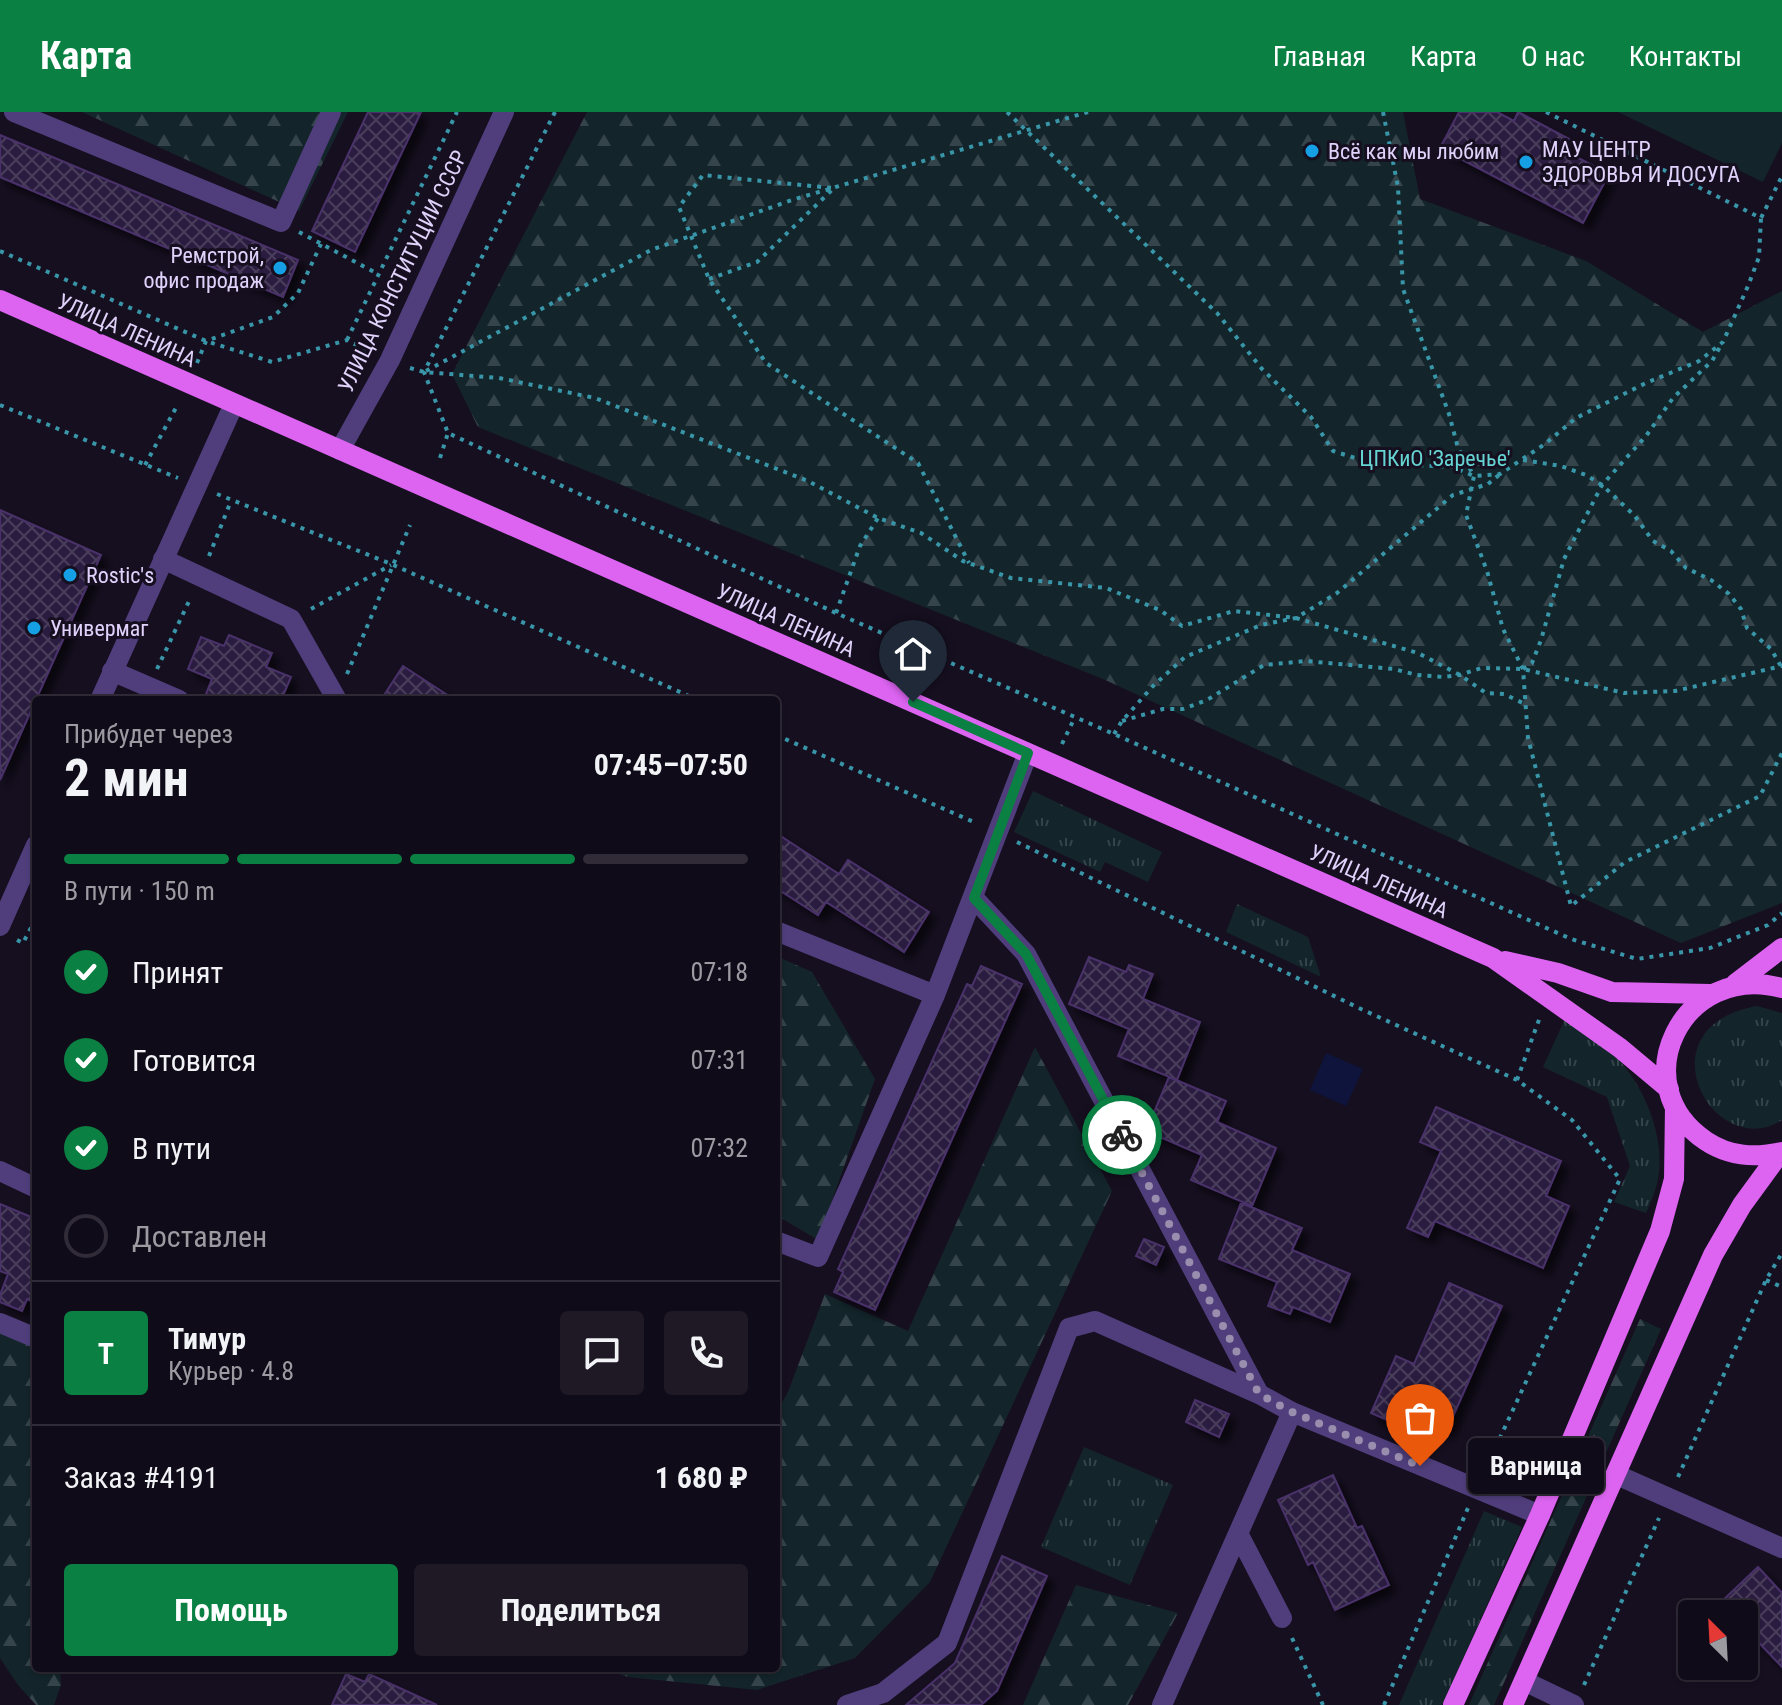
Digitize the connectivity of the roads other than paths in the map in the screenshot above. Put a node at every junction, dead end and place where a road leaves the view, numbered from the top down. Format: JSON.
{"nodes":[{"id":1,"x":14,"y":112,"type":"edge"},
{"id":2,"x":331,"y":112,"type":"edge"},
{"id":3,"x":504,"y":112,"type":"edge"},
{"id":4,"x":0,"y":300,"type":"edge"},
{"id":5,"x":234,"y":404,"type":"junction"},
{"id":6,"x":340,"y":450,"type":"junction"},
{"id":7,"x":163,"y":559,"type":"junction"},
{"id":8,"x":112,"y":671,"type":"junction"},
{"id":9,"x":102,"y":696,"type":"edge"},
{"id":10,"x":170,"y":696,"type":"edge"},
{"id":11,"x":335,"y":696,"type":"edge"},
{"id":12,"x":1028,"y":753,"type":"junction"},
{"id":13,"x":32,"y":854,"type":"edge"},
{"id":14,"x":974,"y":898,"type":"junction"},
{"id":15,"x":0,"y":926,"type":"edge"},
{"id":16,"x":780,"y":933,"type":"edge"},
{"id":17,"x":1782,"y":948,"type":"edge"},
{"id":18,"x":1493,"y":958,"type":"junction"},
{"id":19,"x":1735,"y":984,"type":"junction"},
{"id":20,"x":1782,"y":988,"type":"edge"},
{"id":21,"x":1710,"y":994,"type":"junction"},
{"id":22,"x":935,"y":995,"type":"junction"},
{"id":23,"x":1672,"y":1098,"type":"junction"},
{"id":24,"x":1781,"y":1152,"type":"edge"},
{"id":25,"x":0,"y":1171,"type":"edge"},
{"id":26,"x":32,"y":1186,"type":"edge"},
{"id":27,"x":780,"y":1243,"type":"edge"},
{"id":28,"x":0,"y":1323,"type":"edge"},
{"id":29,"x":32,"y":1336,"type":"edge"},
{"id":30,"x":1259,"y":1394,"type":"junction"},
{"id":31,"x":1292,"y":1412,"type":"junction"},
{"id":32,"x":1617,"y":1475,"type":"junction"},
{"id":33,"x":1540,"y":1515,"type":"junction"},
{"id":34,"x":1239,"y":1535,"type":"junction"},
{"id":35,"x":1782,"y":1548,"type":"edge"},
{"id":36,"x":1282,"y":1618,"type":"road end"},
{"id":37,"x":1524,"y":1681,"type":"junction"},
{"id":38,"x":847,"y":1705,"type":"edge"},
{"id":39,"x":1162,"y":1705,"type":"edge"},
{"id":40,"x":1453,"y":1705,"type":"edge"},
{"id":41,"x":1513,"y":1705,"type":"edge"},
{"id":42,"x":1574,"y":1705,"type":"edge"}],
"edges":[{"from":1,"to":2,"type":"street"},
{"from":3,"to":6,"type":"street","name":"УЛИЦА КОНСТИТУЦИИ СССР"},
{"from":4,"to":5,"type":"main road","name":"УЛИЦА ЛЕНИНА"},
{"from":5,"to":6,"type":"main road","name":"УЛИЦА ЛЕНИНА"},
{"from":5,"to":7,"type":"street"},
{"from":6,"to":12,"type":"main road","name":"УЛИЦА ЛЕНИНА"},
{"from":7,"to":8,"type":"street"},
{"from":7,"to":11,"type":"street"},
{"from":8,"to":9,"type":"street"},
{"from":8,"to":10,"type":"street"},
{"from":12,"to":14,"type":"street"},
{"from":12,"to":18,"type":"main road","name":"УЛИЦА ЛЕНИНА"},
{"from":13,"to":15,"type":"street"},
{"from":14,"to":22,"type":"street"},
{"from":14,"to":30,"type":"street"},
{"from":16,"to":22,"type":"street"},
{"from":17,"to":19,"type":"main road"},
{"from":18,"to":21,"type":"main road","name":"УЛИЦА ЛЕНИНА"},
{"from":18,"to":23,"type":"main road","name":"УЛИЦА ЛЕНИНА"},
{"from":19,"to":20,"type":"main road"},
{"from":19,"to":21,"type":"main road"},
{"from":21,"to":23,"type":"main road"},
{"from":22,"to":27,"type":"street"},
{"from":23,"to":24,"type":"main road","name":"УЛИЦА ЛЕНИНА"},
{"from":23,"to":33,"type":"main road"},
{"from":24,"to":32,"type":"main road"},
{"from":25,"to":26,"type":"street"},
{"from":28,"to":29,"type":"street"},
{"from":30,"to":31,"type":"street"},
{"from":30,"to":38,"type":"street"},
{"from":31,"to":33,"type":"street"},
{"from":31,"to":34,"type":"street"},
{"from":32,"to":35,"type":"street"},
{"from":32,"to":37,"type":"main road"},
{"from":33,"to":40,"type":"main road"},
{"from":34,"to":36,"type":"street"},
{"from":34,"to":39,"type":"street"},
{"from":37,"to":41,"type":"main road"},
{"from":37,"to":42,"type":"street"}]}
